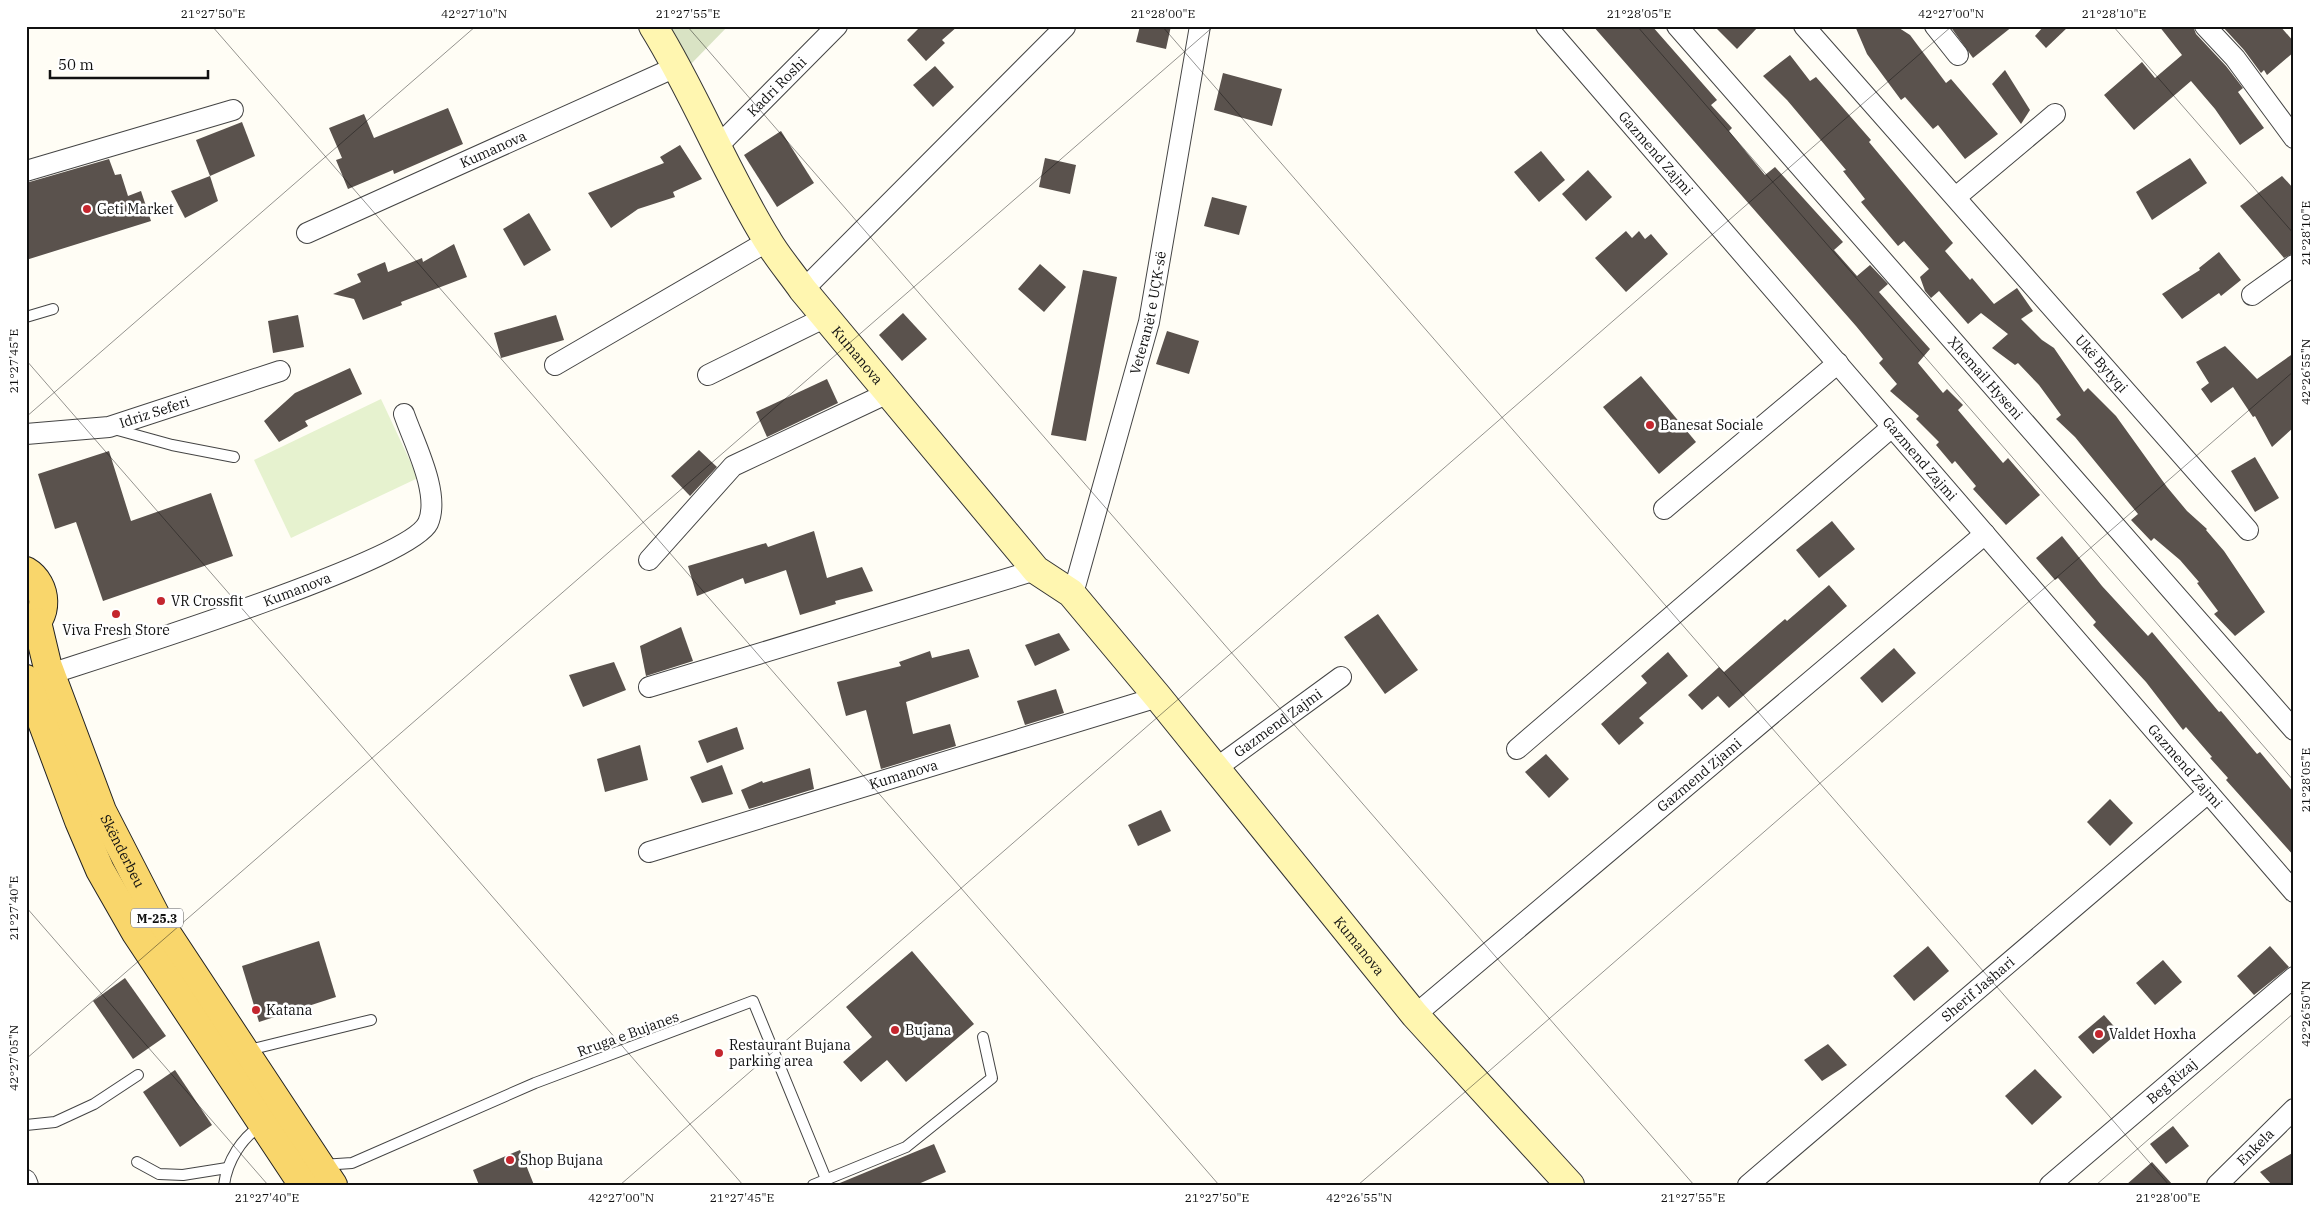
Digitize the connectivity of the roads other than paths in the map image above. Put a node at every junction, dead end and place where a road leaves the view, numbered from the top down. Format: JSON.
{"nodes":[{"id":1,"x":653,"y":26,"type":"edge"},
{"id":2,"x":837,"y":26,"type":"edge"},
{"id":3,"x":1200,"y":26,"type":"edge"},
{"id":4,"x":1546,"y":26,"type":"edge"},
{"id":5,"x":1677,"y":26,"type":"edge"},
{"id":6,"x":1804,"y":26,"type":"edge"},
{"id":7,"x":1935,"y":26,"type":"edge"},
{"id":8,"x":2205,"y":26,"type":"edge"},
{"id":9,"x":1065,"y":27,"type":"edge"},
{"id":10,"x":1958,"y":55,"type":"dead end"},
{"id":11,"x":678,"y":66,"type":"junction"},
{"id":12,"x":233,"y":110,"type":"dead end"},
{"id":13,"x":2056,"y":114,"type":"dead end"},
{"id":14,"x":2294,"y":138,"type":"edge"},
{"id":15,"x":717,"y":147,"type":"junction"},
{"id":16,"x":26,"y":171,"type":"edge"},
{"id":17,"x":1956,"y":197,"type":"junction"},
{"id":18,"x":307,"y":233,"type":"dead end"},
{"id":19,"x":768,"y":241,"type":"junction"},
{"id":20,"x":2294,"y":265,"type":"edge"},
{"id":21,"x":803,"y":290,"type":"junction"},
{"id":22,"x":2252,"y":294,"type":"dead end"},
{"id":23,"x":53,"y":309,"type":"dead end"},
{"id":24,"x":26,"y":316,"type":"edge"},
{"id":25,"x":826,"y":317,"type":"junction"},
{"id":26,"x":1838,"y":363,"type":"junction"},
{"id":27,"x":555,"y":365,"type":"dead end"},
{"id":28,"x":280,"y":371,"type":"dead end"},
{"id":29,"x":708,"y":375,"type":"dead end"},
{"id":30,"x":888,"y":394,"type":"junction"},
{"id":31,"x":404,"y":414,"type":"dead end"},
{"id":32,"x":109,"y":427,"type":"junction"},
{"id":33,"x":1892,"y":427,"type":"junction"},
{"id":34,"x":26,"y":434,"type":"edge"},
{"id":35,"x":234,"y":457,"type":"dead end"},
{"id":36,"x":1664,"y":509,"type":"dead end"},
{"id":37,"x":2248,"y":530,"type":"dead end"},
{"id":38,"x":1985,"y":534,"type":"junction"},
{"id":39,"x":649,"y":560,"type":"dead end"},
{"id":40,"x":1036,"y":570,"type":"junction"},
{"id":41,"x":26,"y":571,"type":"edge"},
{"id":42,"x":1071,"y":593,"type":"junction"},
{"id":43,"x":32,"y":627,"type":"edge"},
{"id":44,"x":38,"y":676,"type":"edge"},
{"id":45,"x":1341,"y":677,"type":"dead end"},
{"id":46,"x":649,"y":687,"type":"dead end"},
{"id":47,"x":1158,"y":698,"type":"junction"},
{"id":48,"x":2294,"y":730,"type":"edge"},
{"id":49,"x":1517,"y":748,"type":"dead end"},
{"id":50,"x":1215,"y":769,"type":"junction"},
{"id":51,"x":2208,"y":793,"type":"junction"},
{"id":52,"x":649,"y":852,"type":"dead end"},
{"id":53,"x":2294,"y":892,"type":"edge"},
{"id":54,"x":2294,"y":977,"type":"edge"},
{"id":55,"x":1415,"y":1015,"type":"junction"},
{"id":56,"x":371,"y":1020,"type":"dead end"},
{"id":57,"x":983,"y":1037,"type":"dead end"},
{"id":58,"x":246,"y":1054,"type":"junction"},
{"id":59,"x":138,"y":1075,"type":"dead end"},
{"id":60,"x":2294,"y":1109,"type":"edge"},
{"id":61,"x":263,"y":1124,"type":"junction"},
{"id":62,"x":26,"y":1125,"type":"edge"},
{"id":63,"x":137,"y":1162,"type":"dead end"},
{"id":64,"x":226,"y":1168,"type":"junction"},
{"id":65,"x":319,"y":1178,"type":"edge"},
{"id":66,"x":826,"y":1179,"type":"junction"},
{"id":67,"x":26,"y":1180,"type":"edge"},
{"id":68,"x":28,"y":1185,"type":"edge"},
{"id":69,"x":224,"y":1185,"type":"edge"},
{"id":70,"x":813,"y":1185,"type":"edge"},
{"id":71,"x":1570,"y":1185,"type":"edge"},
{"id":72,"x":1748,"y":1185,"type":"edge"},
{"id":73,"x":2050,"y":1185,"type":"edge"},
{"id":74,"x":2217,"y":1185,"type":"edge"}],
"edges":[{"from":1,"to":11,"type":"main road","name":"Kumanova"},
{"from":2,"to":15,"type":"street","name":"Kadri Roshi"},
{"from":3,"to":42,"type":"street","name":"Veteranët e UÇK-së"},
{"from":4,"to":26,"type":"street","name":"Gazmend Zajmi"},
{"from":5,"to":48,"type":"street","name":"Xhemail Hyseni"},
{"from":6,"to":17,"type":"street","name":"Ukë Bytyqi"},
{"from":7,"to":10,"type":"street"},
{"from":8,"to":14,"type":"street"},
{"from":9,"to":21,"type":"street"},
{"from":11,"to":15,"type":"main road","name":"Kumanova"},
{"from":11,"to":18,"type":"street","name":"Kumanova"},
{"from":12,"to":16,"type":"street"},
{"from":13,"to":17,"type":"street"},
{"from":15,"to":19,"type":"main road","name":"Kumanova"},
{"from":17,"to":37,"type":"street","name":"Ukë Bytyqi"},
{"from":19,"to":21,"type":"main road","name":"Kumanova"},
{"from":19,"to":27,"type":"street"},
{"from":20,"to":22,"type":"street"},
{"from":21,"to":25,"type":"main road","name":"Kumanova"},
{"from":23,"to":24,"type":"lane"},
{"from":25,"to":29,"type":"street","name":"Kumanova"},
{"from":25,"to":30,"type":"main road","name":"Kumanova"},
{"from":26,"to":33,"type":"street","name":"Gazmend Zajmi"},
{"from":26,"to":36,"type":"street"},
{"from":28,"to":32,"type":"street","name":"Idriz Seferi"},
{"from":30,"to":39,"type":"street","name":"Kumanova"},
{"from":30,"to":40,"type":"main road","name":"Kumanova"},
{"from":31,"to":44,"type":"street","name":"Kumanova"},
{"from":32,"to":34,"type":"street","name":"Idriz Seferi"},
{"from":32,"to":35,"type":"lane"},
{"from":33,"to":38,"type":"street","name":"Gazmend Zajmi"},
{"from":33,"to":49,"type":"street"},
{"from":38,"to":51,"type":"street","name":"Gazmend Zajmi"},
{"from":38,"to":55,"type":"street","name":"Gazmend Zjami"},
{"from":40,"to":42,"type":"main road","name":"Kumanova"},
{"from":40,"to":46,"type":"street"},
{"from":41,"to":43,"type":"main road","number":"M-25.3"},
{"from":42,"to":47,"type":"main road","name":"Kumanova"},
{"from":43,"to":44,"type":"main road","name":"Skënderbeu","number":"M-25.3"},
{"from":44,"to":58,"type":"main road","name":"Skënderbeu","number":"M-25.3"},
{"from":44,"to":61,"type":"main road","name":"Skënderbeu","number":"M-25.3"},
{"from":45,"to":50,"type":"street","name":"Gazmend Zajmi"},
{"from":47,"to":50,"type":"main road","name":"Kumanova"},
{"from":47,"to":52,"type":"street","name":"Kumanova"},
{"from":50,"to":55,"type":"main road","name":"Kumanova"},
{"from":51,"to":53,"type":"street","name":"Gazmend Zajmi"},
{"from":51,"to":72,"type":"street","name":"Sherif Jashari"},
{"from":54,"to":73,"type":"street","name":"Beg Rizaj"},
{"from":55,"to":71,"type":"main road","name":"Kumanova"},
{"from":56,"to":58,"type":"lane"},
{"from":57,"to":66,"type":"lane"},
{"from":58,"to":65,"type":"main road","name":"Skënderbeu","number":"M-25.3"},
{"from":59,"to":62,"type":"lane"},
{"from":60,"to":74,"type":"street","name":"Enkela"},
{"from":61,"to":64,"type":"lane"},
{"from":61,"to":65,"type":"main road","name":"Skënderbeu","number":"M-25.3"},
{"from":63,"to":64,"type":"lane"},
{"from":64,"to":69,"type":"lane"},
{"from":65,"to":66,"type":"lane","name":"Rruga e Bujanes"},
{"from":66,"to":70,"type":"lane"},
{"from":67,"to":68,"type":"street"}]}
